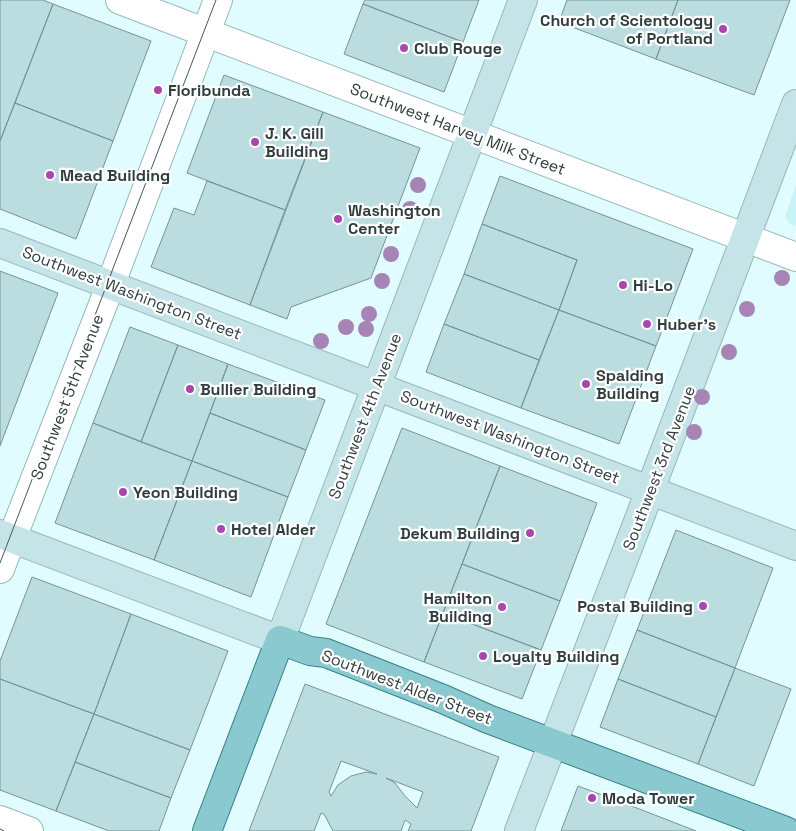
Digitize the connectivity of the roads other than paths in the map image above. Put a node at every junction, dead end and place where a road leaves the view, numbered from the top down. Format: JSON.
{"nodes":[{"id":1,"x":120,"y":0,"type":"edge"},
{"id":2,"x":218,"y":0,"type":"edge"},
{"id":3,"x":523,"y":0,"type":"edge"},
{"id":4,"x":206,"y":33,"type":"junction"},
{"id":5,"x":796,"y":104,"type":"edge"},
{"id":6,"x":472,"y":134,"type":"junction"},
{"id":7,"x":746,"y":238,"type":"junction"},
{"id":8,"x":0,"y":243,"type":"edge"},
{"id":9,"x":796,"y":257,"type":"edge"},
{"id":10,"x":110,"y":285,"type":"junction"},
{"id":11,"x":376,"y":386,"type":"junction"},
{"id":12,"x":650,"y":491,"type":"junction"},
{"id":13,"x":6,"y":536,"type":"edge"},
{"id":14,"x":796,"y":546,"type":"edge"},
{"id":15,"x":0,"y":569,"type":"edge"},
{"id":16,"x":280,"y":640,"type":"junction"},
{"id":17,"x":553,"y":743,"type":"junction"},
{"id":18,"x":0,"y":820,"type":"edge"},
{"id":19,"x":29,"y":831,"type":"edge"},
{"id":20,"x":207,"y":831,"type":"edge"},
{"id":21,"x":519,"y":831,"type":"edge"},
{"id":22,"x":786,"y":831,"type":"edge"}],
"edges":[{"from":1,"to":4,"type":"street","name":"Southwest Harvey Milk Street"},
{"from":2,"to":4,"type":"street","name":"Southwest 5th Avenue"},
{"from":3,"to":6,"type":"main road","name":"Southwest 4th Avenue"},
{"from":4,"to":6,"type":"street","name":"Southwest Harvey Milk Street"},
{"from":4,"to":10,"type":"street","name":"Southwest 5th Avenue"},
{"from":5,"to":7,"type":"main road","name":"Southwest 3rd Avenue"},
{"from":6,"to":7,"type":"street","name":"Southwest Harvey Milk Street"},
{"from":6,"to":11,"type":"main road","name":"Southwest 4th Avenue"},
{"from":7,"to":9,"type":"street","name":"Southwest Harvey Milk Street"},
{"from":7,"to":12,"type":"main road","name":"Southwest 3rd Avenue"},
{"from":8,"to":10,"type":"main road","name":"Southwest Washington Street"},
{"from":10,"to":11,"type":"main road","name":"Southwest Washington Street"},
{"from":10,"to":13,"type":"street","name":"Southwest 5th Avenue"},
{"from":11,"to":12,"type":"main road","name":"Southwest Washington Street"},
{"from":11,"to":16,"type":"main road","name":"Southwest 4th Avenue"},
{"from":12,"to":14,"type":"main road","name":"Southwest Washington Street"},
{"from":12,"to":17,"type":"main road","name":"Southwest 3rd Avenue"},
{"from":13,"to":15,"type":"street","name":"Southwest 5th Avenue"},
{"from":13,"to":16,"type":"main road","name":"Southwest Alder Street"},
{"from":16,"to":17,"type":"main road","name":"Southwest Alder Street"},
{"from":16,"to":20,"type":"main road","name":"Southwest 4th Avenue"},
{"from":17,"to":21,"type":"main road","name":"Southwest 3rd Avenue"},
{"from":17,"to":22,"type":"main road","name":"Southwest Alder Street"},
{"from":18,"to":19,"type":"street"}]}
